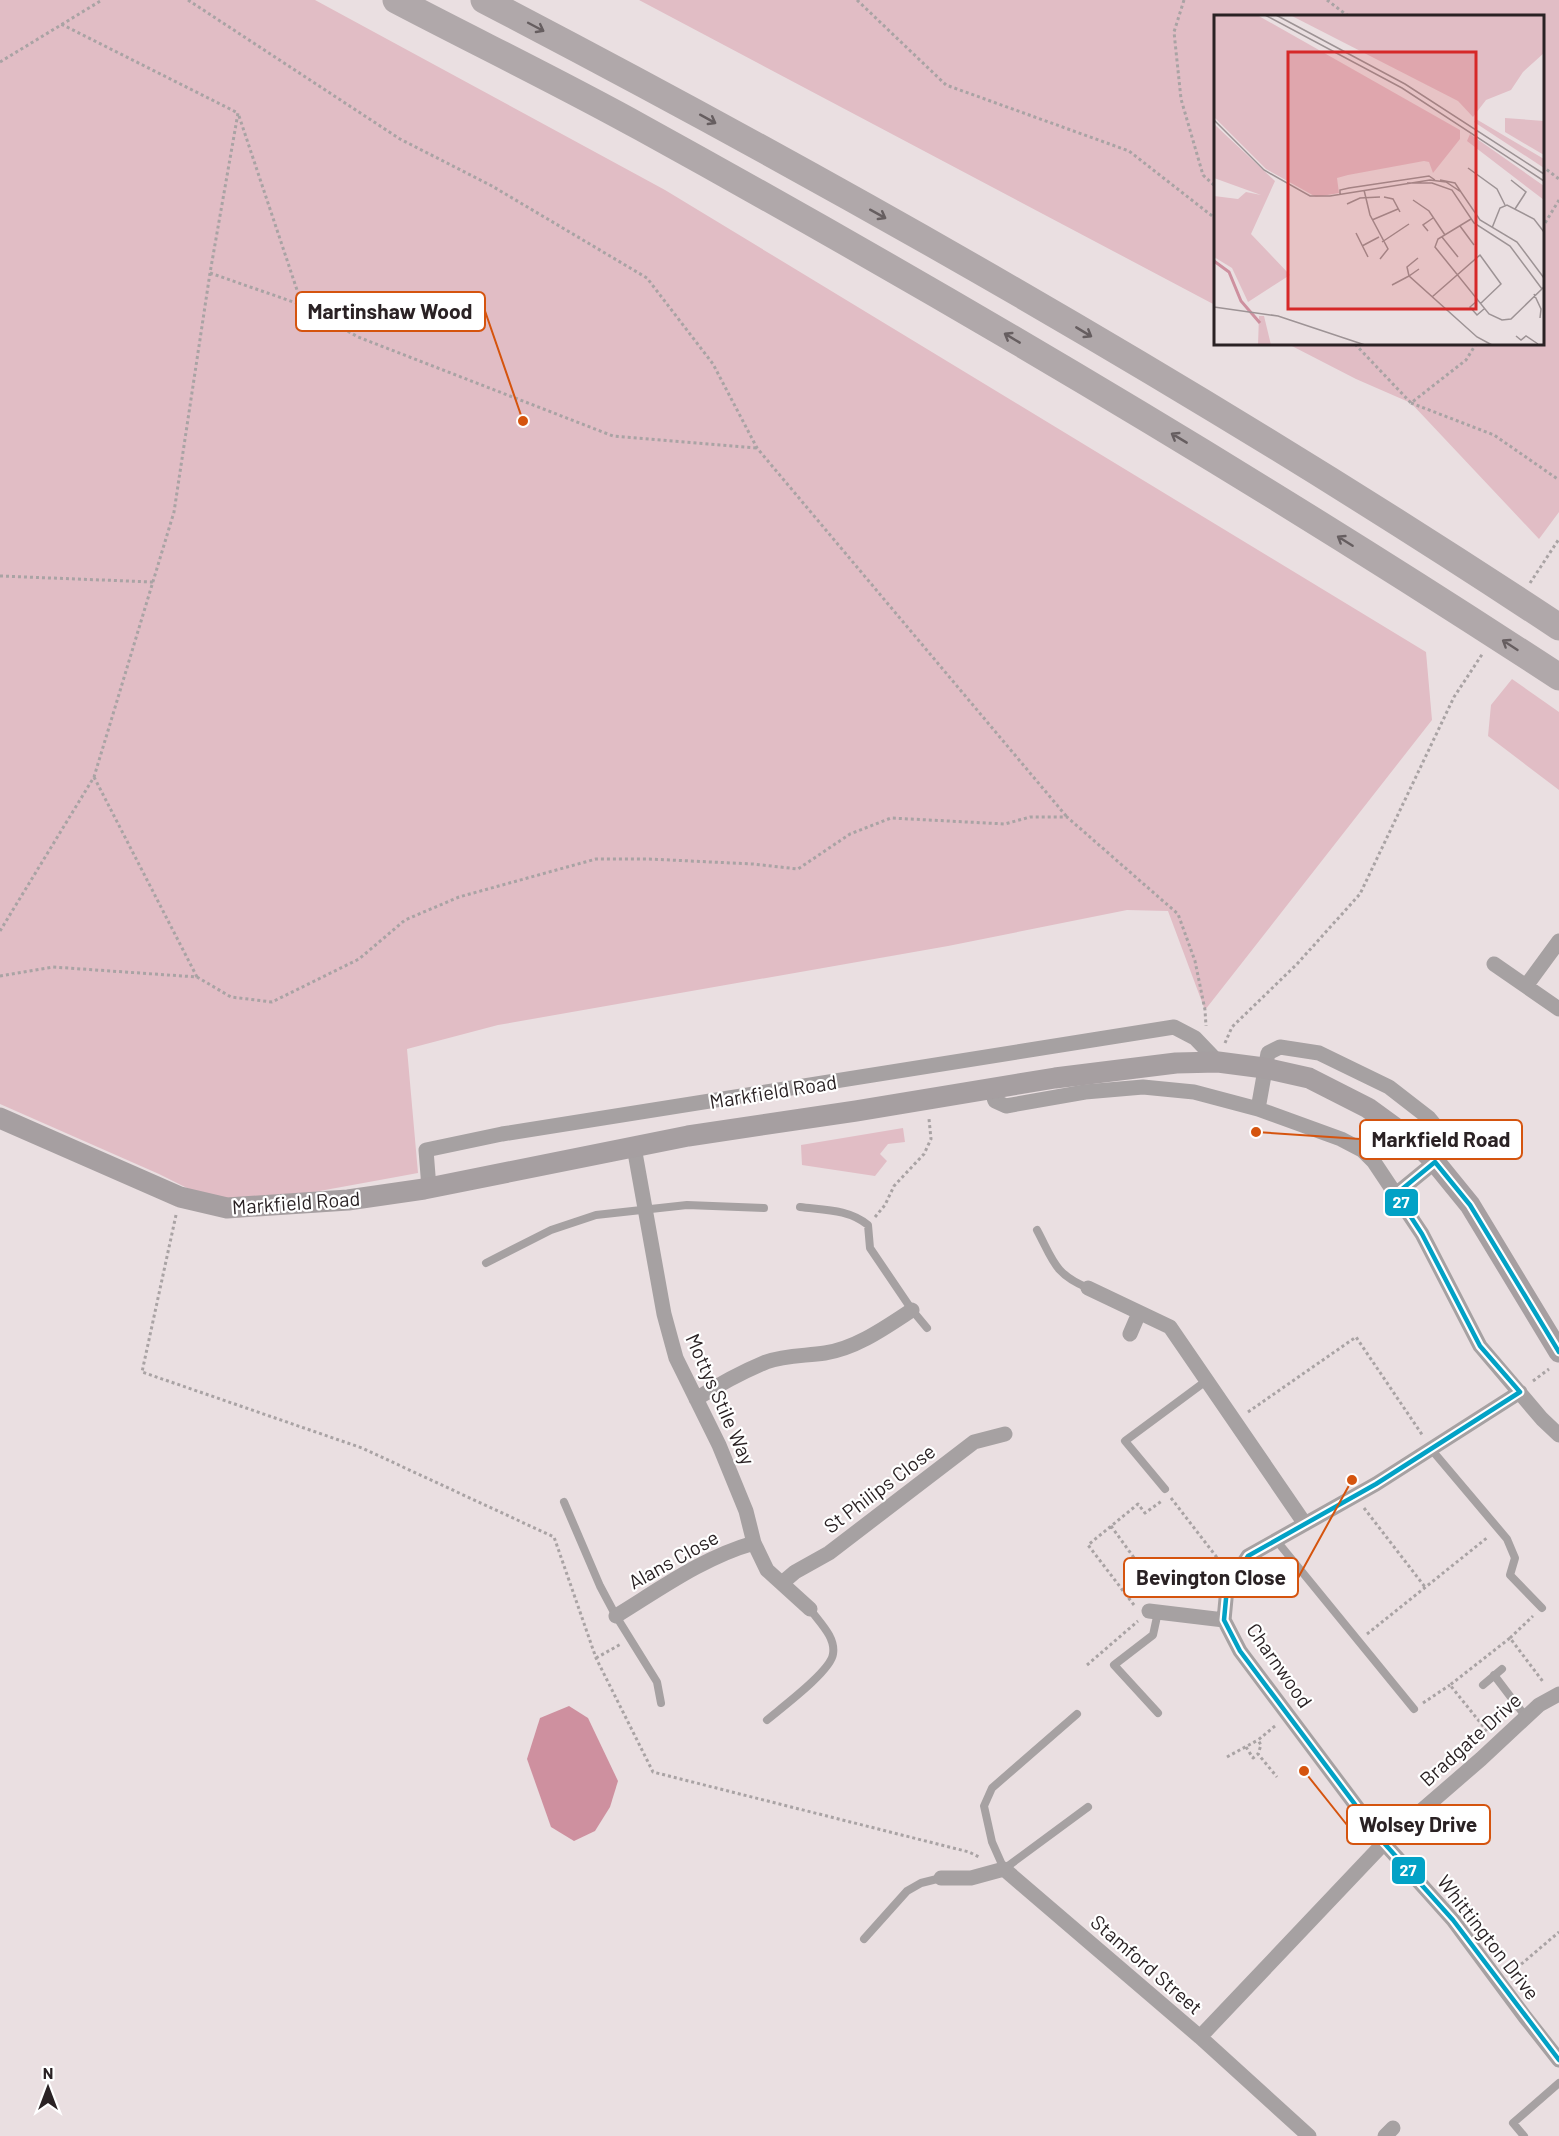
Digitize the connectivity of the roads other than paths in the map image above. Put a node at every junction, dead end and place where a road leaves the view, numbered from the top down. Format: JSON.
{"nodes":[{"id":1,"x":396,"y":0,"type":"edge"},
{"id":2,"x":484,"y":0,"type":"edge"},
{"id":3,"x":1559,"y":627,"type":"edge"},
{"id":4,"x":1559,"y":677,"type":"edge"},
{"id":5,"x":1559,"y":940,"type":"edge"},
{"id":6,"x":1494,"y":964,"type":"dead end"},
{"id":7,"x":1526,"y":986,"type":"junction"},
{"id":8,"x":1559,"y":1010,"type":"edge"},
{"id":9,"x":1218,"y":1062,"type":"junction"},
{"id":10,"x":1264,"y":1068,"type":"junction"},
{"id":11,"x":992,"y":1089,"type":"junction"},
{"id":12,"x":1258,"y":1109,"type":"junction"},
{"id":13,"x":0,"y":1118,"type":"edge"},
{"id":14,"x":634,"y":1147,"type":"junction"},
{"id":15,"x":1435,"y":1162,"type":"junction"},
{"id":16,"x":429,"y":1188,"type":"junction"},
{"id":17,"x":1396,"y":1194,"type":"junction"},
{"id":18,"x":800,"y":1207,"type":"dead end"},
{"id":19,"x":646,"y":1208,"type":"junction"},
{"id":20,"x":764,"y":1208,"type":"dead end"},
{"id":21,"x":1037,"y":1230,"type":"dead end"},
{"id":22,"x":486,"y":1263,"type":"dead end"},
{"id":23,"x":1088,"y":1288,"type":"joint"},
{"id":24,"x":912,"y":1310,"type":"junction"},
{"id":25,"x":1139,"y":1313,"type":"junction"},
{"id":26,"x":927,"y":1328,"type":"dead end"},
{"id":27,"x":1130,"y":1334,"type":"dead end"},
{"id":28,"x":1555,"y":1359,"type":"edge"},
{"id":29,"x":1206,"y":1381,"type":"junction"},
{"id":30,"x":1520,"y":1392,"type":"junction"},
{"id":31,"x":696,"y":1399,"type":"junction"},
{"id":32,"x":1005,"y":1434,"type":"dead end"},
{"id":33,"x":1559,"y":1435,"type":"edge"},
{"id":34,"x":1431,"y":1449,"type":"junction"},
{"id":35,"x":1166,"y":1489,"type":"dead end"},
{"id":36,"x":564,"y":1502,"type":"dead end"},
{"id":37,"x":1305,"y":1524,"type":"junction"},
{"id":38,"x":1276,"y":1540,"type":"junction"},
{"id":39,"x":754,"y":1543,"type":"junction"},
{"id":40,"x":782,"y":1583,"type":"junction"},
{"id":41,"x":1542,"y":1608,"type":"road end"},
{"id":42,"x":810,"y":1609,"type":"joint"},
{"id":43,"x":1147,"y":1612,"type":"joint"},
{"id":44,"x":616,"y":1616,"type":"junction"},
{"id":45,"x":1224,"y":1620,"type":"junction"},
{"id":46,"x":1502,"y":1669,"type":"dead end"},
{"id":47,"x":1494,"y":1675,"type":"junction"},
{"id":48,"x":1482,"y":1685,"type":"dead end"},
{"id":49,"x":1559,"y":1694,"type":"edge"},
{"id":50,"x":661,"y":1703,"type":"dead end"},
{"id":51,"x":1414,"y":1709,"type":"road end"},
{"id":52,"x":1077,"y":1713,"type":"dead end"},
{"id":53,"x":1158,"y":1713,"type":"dead end"},
{"id":54,"x":1526,"y":1717,"type":"junction"},
{"id":55,"x":767,"y":1720,"type":"dead end"},
{"id":56,"x":1088,"y":1807,"type":"dead end"},
{"id":57,"x":1384,"y":1843,"type":"junction"},
{"id":58,"x":1005,"y":1869,"type":"junction"},
{"id":59,"x":941,"y":1878,"type":"joint"},
{"id":60,"x":864,"y":1939,"type":"dead end"},
{"id":61,"x":1200,"y":2037,"type":"junction"},
{"id":62,"x":1559,"y":2060,"type":"edge"},
{"id":63,"x":1559,"y":2084,"type":"edge"},
{"id":64,"x":1309,"y":2136,"type":"edge"},
{"id":65,"x":1524,"y":2136,"type":"edge"}],
"edges":[{"from":4,"to":1,"type":"highway","one_way":true},
{"from":2,"to":3,"type":"highway","one_way":true},
{"from":5,"to":7,"type":"street"},
{"from":6,"to":7,"type":"street"},
{"from":7,"to":8,"type":"street"},
{"from":9,"to":10,"type":"street","name":"Markfield Road"},
{"from":9,"to":11,"type":"street","name":"Markfield Road"},
{"from":9,"to":16,"type":"street","name":"Markfield Road"},
{"from":10,"to":12,"type":"street"},
{"from":10,"to":15,"type":"street","name":"Markfield Road"},
{"from":10,"to":15,"type":"street"},
{"from":11,"to":12,"type":"street"},
{"from":11,"to":14,"type":"street","name":"Markfield Road"},
{"from":12,"to":17,"type":"street"},
{"from":13,"to":16,"type":"street","name":"Markfield Road"},
{"from":14,"to":16,"type":"street","name":"Markfield Road"},
{"from":14,"to":19,"type":"street","name":"Mottys Stile Way"},
{"from":15,"to":17,"type":"street"},
{"from":15,"to":28,"type":"street","name":"Markfield Road"},
{"from":17,"to":30,"type":"street"},
{"from":18,"to":24,"type":"lane"},
{"from":19,"to":20,"type":"lane"},
{"from":19,"to":22,"type":"lane"},
{"from":19,"to":31,"type":"street","name":"Mottys Stile Way"},
{"from":21,"to":23,"type":"lane"},
{"from":23,"to":25,"type":"street"},
{"from":24,"to":26,"type":"lane"},
{"from":24,"to":31,"type":"street"},
{"from":25,"to":27,"type":"street"},
{"from":25,"to":29,"type":"street"},
{"from":29,"to":35,"type":"lane"},
{"from":29,"to":37,"type":"street"},
{"from":30,"to":33,"type":"street"},
{"from":30,"to":34,"type":"street","name":"Charnwood"},
{"from":31,"to":39,"type":"street","name":"Mottys Stile Way"},
{"from":32,"to":40,"type":"street","name":"St Philips Close"},
{"from":34,"to":37,"type":"street","name":"Charnwood"},
{"from":34,"to":41,"type":"lane"},
{"from":36,"to":44,"type":"lane"},
{"from":37,"to":38,"type":"street","name":"Charnwood"},
{"from":38,"to":45,"type":"street","name":"Charnwood"},
{"from":38,"to":51,"type":"lane"},
{"from":39,"to":40,"type":"street","name":"Mottys Stile Way"},
{"from":39,"to":44,"type":"street","name":"Alans Close"},
{"from":40,"to":42,"type":"street","name":"Mottys Stile Way"},
{"from":42,"to":55,"type":"lane"},
{"from":43,"to":45,"type":"street"},
{"from":43,"to":53,"type":"lane"},
{"from":44,"to":50,"type":"lane"},
{"from":45,"to":57,"type":"street","name":"Charnwood"},
{"from":46,"to":47,"type":"lane"},
{"from":47,"to":48,"type":"lane"},
{"from":47,"to":54,"type":"lane"},
{"from":49,"to":54,"type":"street","name":"Bradgate Drive"},
{"from":52,"to":58,"type":"lane"},
{"from":54,"to":57,"type":"street","name":"Bradgate Drive"},
{"from":56,"to":58,"type":"lane"},
{"from":57,"to":61,"type":"street","name":"Bradgate Drive"},
{"from":57,"to":62,"type":"street","name":"Whittington Drive"},
{"from":58,"to":59,"type":"street"},
{"from":58,"to":61,"type":"street","name":"Stamford Street"},
{"from":59,"to":60,"type":"lane"},
{"from":61,"to":64,"type":"street","name":"Stamford Street"},
{"from":63,"to":65,"type":"lane"}]}
